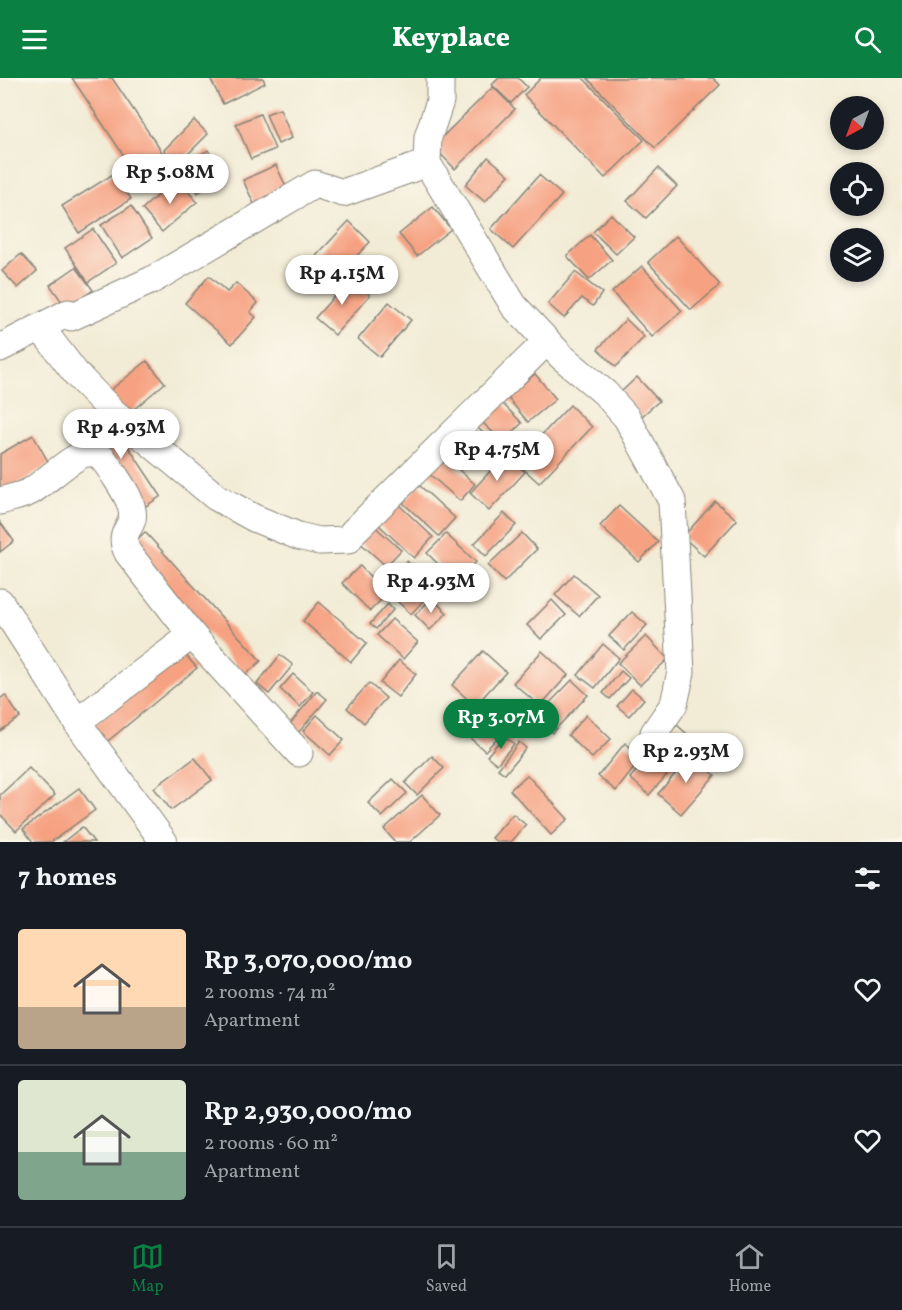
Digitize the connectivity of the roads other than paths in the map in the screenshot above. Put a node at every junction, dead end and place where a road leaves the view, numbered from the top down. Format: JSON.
{"nodes":[{"id":1,"x":440,"y":78,"type":"edge"},
{"id":2,"x":427,"y":163,"type":"junction"},
{"id":3,"x":40,"y":327,"type":"junction"},
{"id":4,"x":547,"y":341,"type":"junction"},
{"id":5,"x":0,"y":348,"type":"edge"},
{"id":6,"x":0,"y":501,"type":"edge"},
{"id":7,"x":0,"y":602,"type":"edge"},
{"id":8,"x":192,"y":635,"type":"junction"},
{"id":9,"x":77,"y":722,"type":"junction"},
{"id":10,"x":654,"y":733,"type":"dead end"},
{"id":11,"x":299,"y":753,"type":"dead end"},
{"id":12,"x":164,"y":842,"type":"edge"}],
"edges":[{"from":1,"to":2,"type":"street"},
{"from":2,"to":3,"type":"street"},
{"from":2,"to":4,"type":"street"},
{"from":3,"to":4,"type":"street"},
{"from":3,"to":5,"type":"street"},
{"from":4,"to":10,"type":"street"},
{"from":6,"to":8,"type":"street"},
{"from":7,"to":9,"type":"street"},
{"from":8,"to":9,"type":"street"},
{"from":8,"to":11,"type":"street"},
{"from":9,"to":12,"type":"street"}]}
